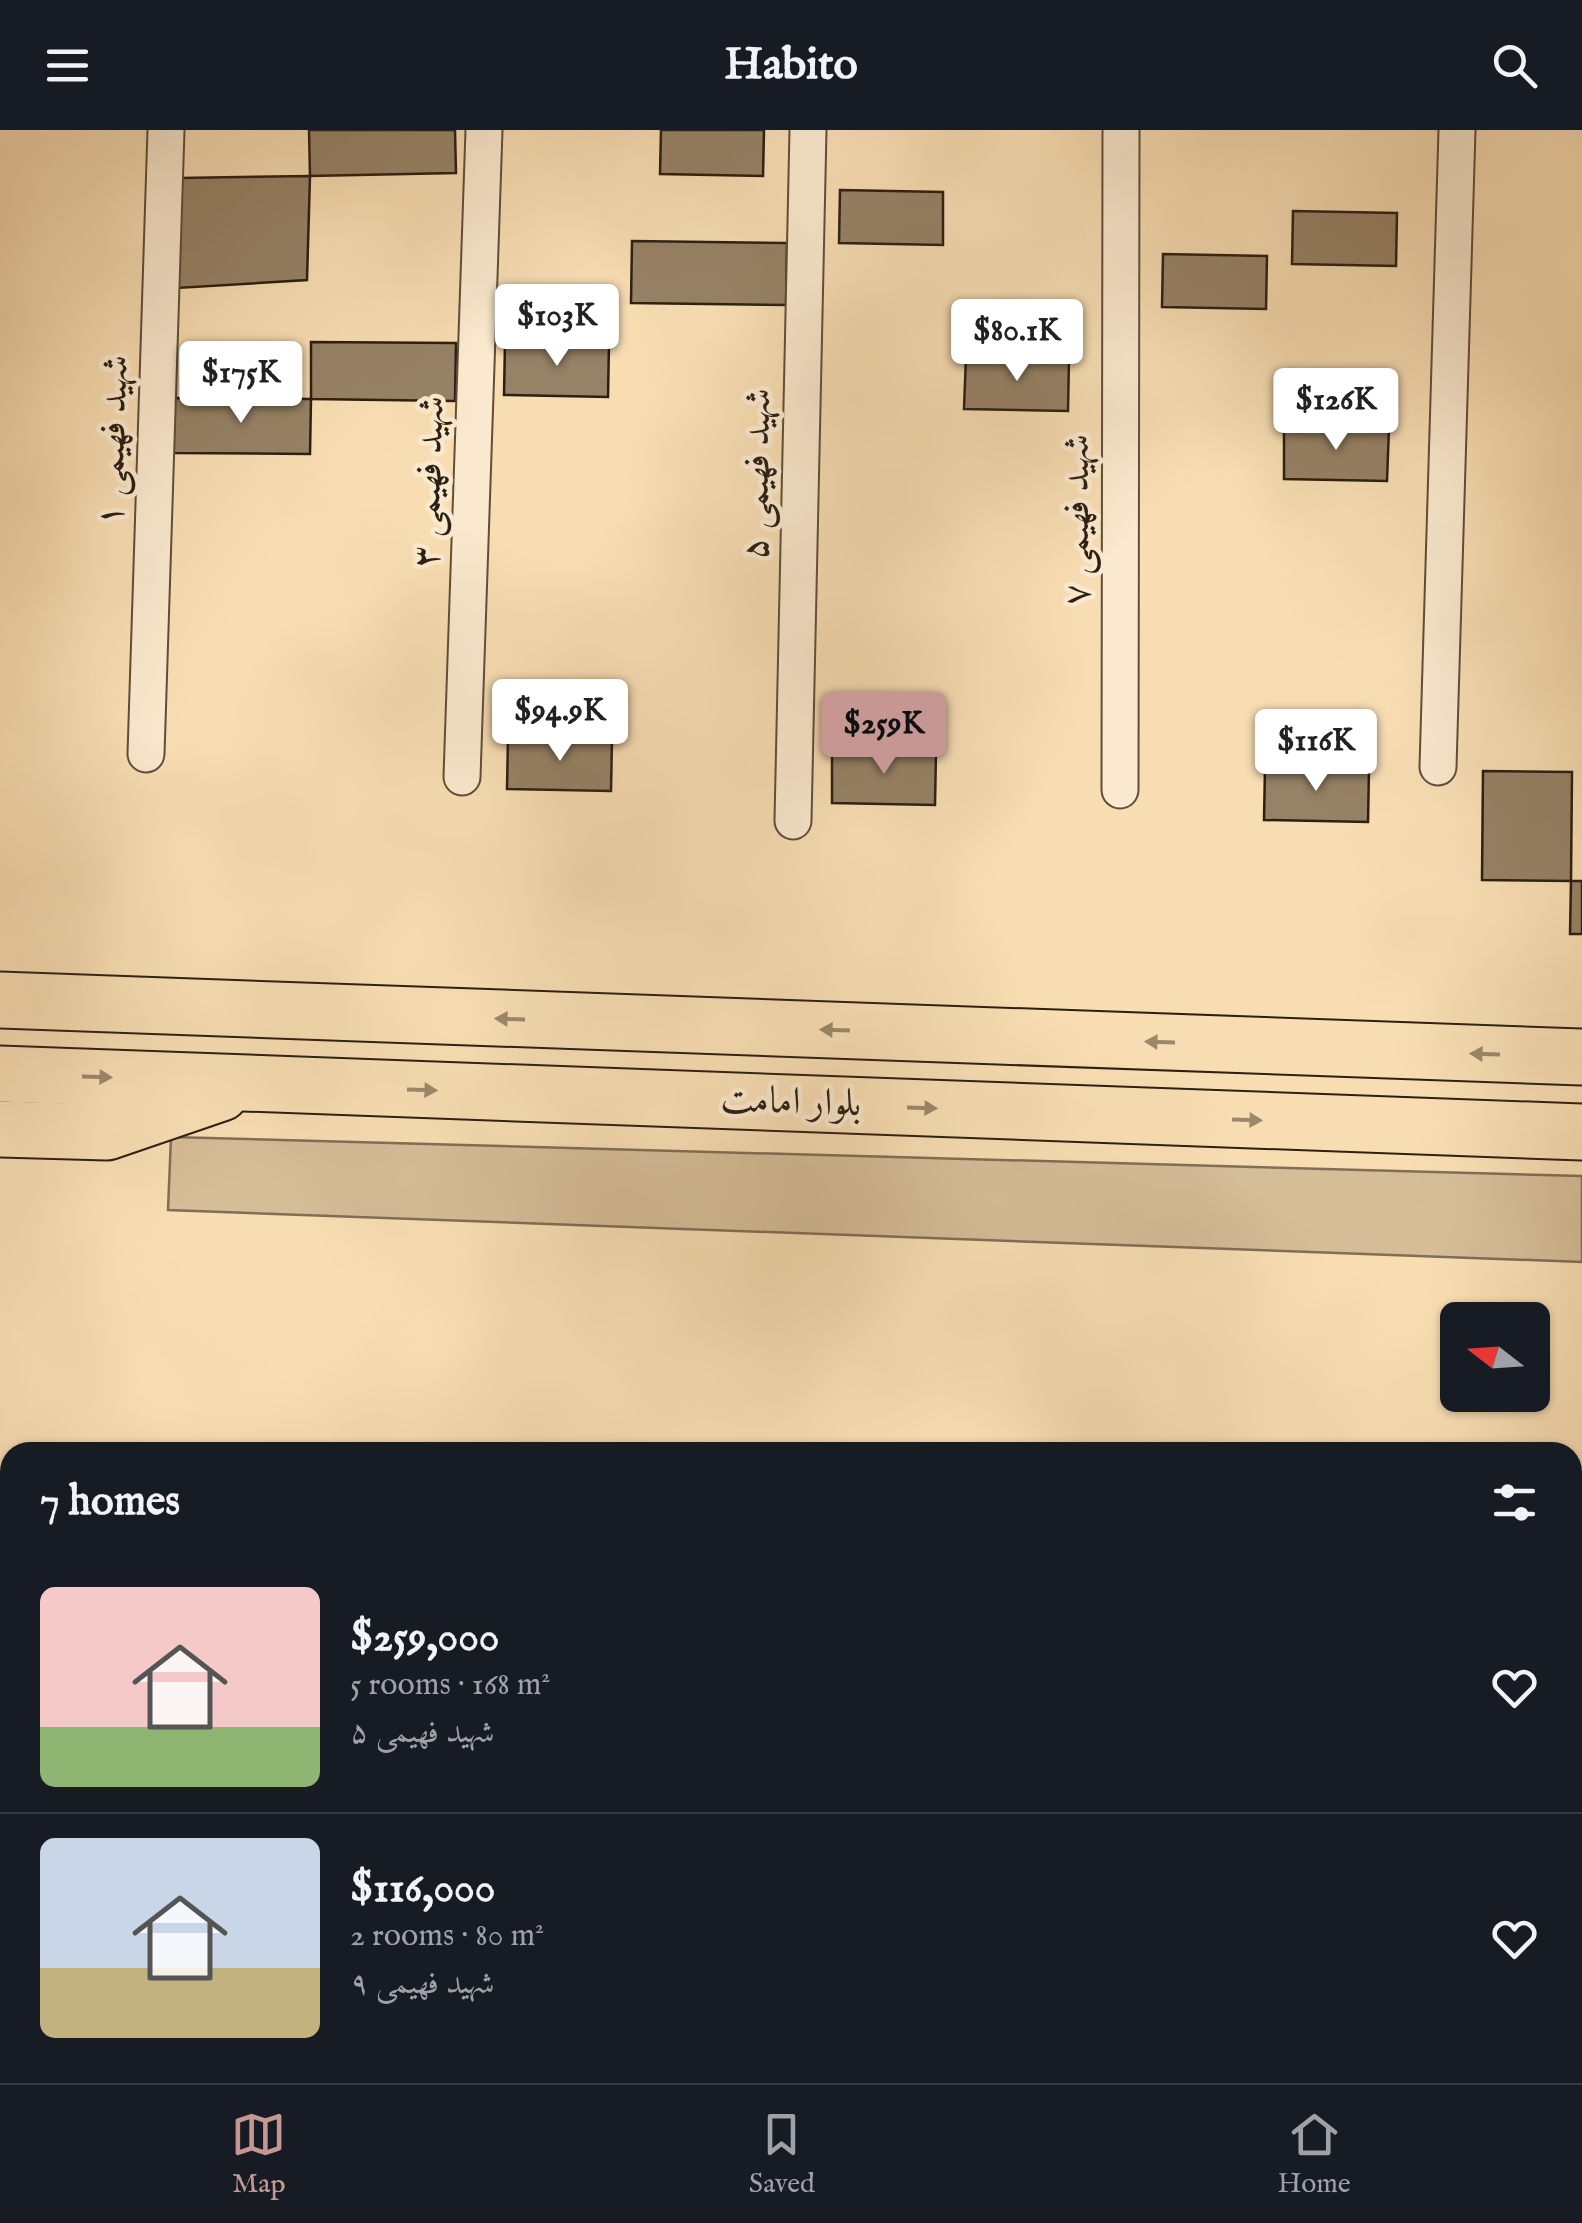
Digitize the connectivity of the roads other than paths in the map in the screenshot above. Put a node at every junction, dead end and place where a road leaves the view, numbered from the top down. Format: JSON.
{"nodes":[{"id":1,"x":166,"y":130,"type":"edge"},
{"id":2,"x":484,"y":130,"type":"edge"},
{"id":3,"x":808,"y":130,"type":"edge"},
{"id":4,"x":1121,"y":130,"type":"edge"},
{"id":5,"x":1457,"y":130,"type":"edge"},
{"id":6,"x":146,"y":754,"type":"dead end"},
{"id":7,"x":1438,"y":767,"type":"dead end"},
{"id":8,"x":462,"y":777,"type":"dead end"},
{"id":9,"x":1120,"y":790,"type":"dead end"},
{"id":10,"x":792,"y":821,"type":"dead end"},
{"id":11,"x":0,"y":1000,"type":"edge"},
{"id":12,"x":1582,"y":1057,"type":"edge"},
{"id":13,"x":0,"y":1074,"type":"edge"},
{"id":14,"x":250,"y":1083,"type":"junction"},
{"id":15,"x":0,"y":1128,"type":"edge"},
{"id":16,"x":1582,"y":1132,"type":"edge"}],
"edges":[{"from":1,"to":6,"type":"street","name":"شهید فهیمی ۱"},
{"from":2,"to":8,"type":"street","name":"شهید فهیمی ۳"},
{"from":3,"to":10,"type":"street","name":"شهید فهیمی ۵"},
{"from":4,"to":9,"type":"street","name":"شهید فهیمی ۷"},
{"from":5,"to":7,"type":"street"},
{"from":12,"to":11,"type":"main road","name":"بلوار امامت","one_way":true},
{"from":13,"to":14,"type":"main road","name":"بلوار امامت","one_way":true},
{"from":14,"to":15,"type":"main road"},
{"from":14,"to":16,"type":"main road","name":"بلوار امامت","one_way":true}]}
